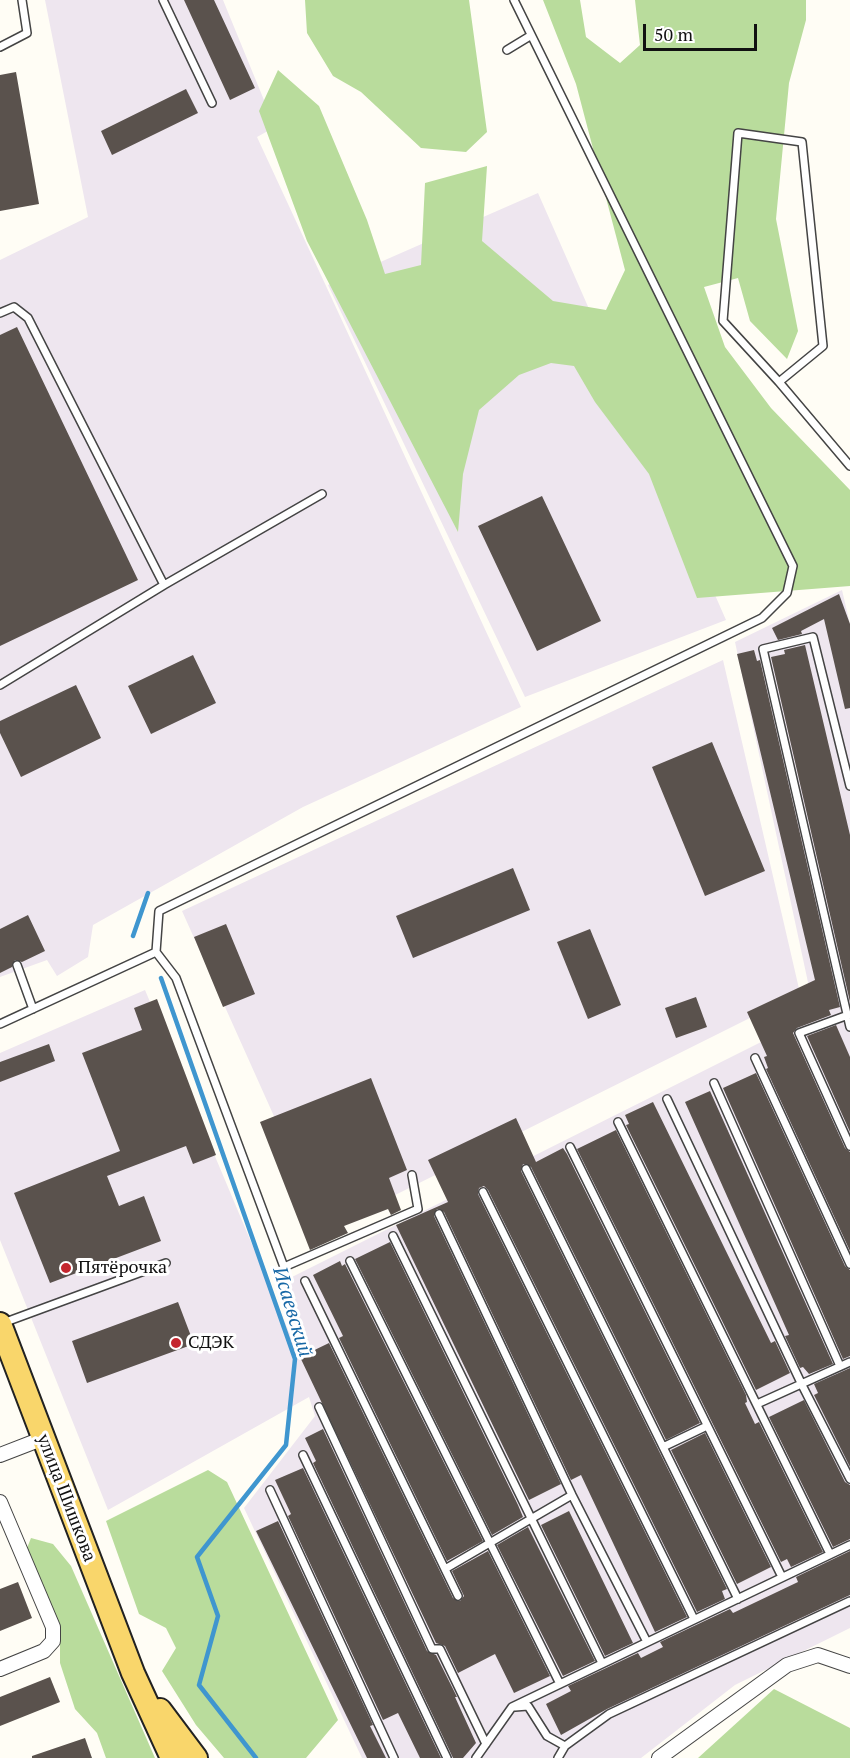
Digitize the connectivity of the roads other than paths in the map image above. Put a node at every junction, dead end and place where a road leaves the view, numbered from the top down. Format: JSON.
{"nodes":[{"id":1,"x":22,"y":0,"type":"edge"},
{"id":2,"x":163,"y":0,"type":"edge"},
{"id":3,"x":514,"y":0,"type":"edge"},
{"id":4,"x":530,"y":36,"type":"junction"},
{"id":5,"x":0,"y":46,"type":"edge"},
{"id":6,"x":507,"y":50,"type":"dead end"},
{"id":7,"x":212,"y":103,"type":"dead end"},
{"id":8,"x":0,"y":313,"type":"edge"},
{"id":9,"x":779,"y":382,"type":"junction"},
{"id":10,"x":850,"y":466,"type":"edge"},
{"id":11,"x":322,"y":494,"type":"dead end"},
{"id":12,"x":164,"y":585,"type":"junction"},
{"id":13,"x":0,"y":685,"type":"edge"},
{"id":14,"x":850,"y":786,"type":"edge"},
{"id":15,"x":156,"y":952,"type":"junction"},
{"id":16,"x":17,"y":965,"type":"dead end"},
{"id":17,"x":33,"y":1009,"type":"junction"},
{"id":18,"x":848,"y":1015,"type":"junction"},
{"id":19,"x":0,"y":1024,"type":"edge"},
{"id":20,"x":850,"y":1027,"type":"edge"},
{"id":21,"x":755,"y":1058,"type":"dead end"},
{"id":22,"x":714,"y":1083,"type":"dead end"},
{"id":23,"x":667,"y":1100,"type":"dead end"},
{"id":24,"x":618,"y":1122,"type":"dead end"},
{"id":25,"x":850,"y":1146,"type":"edge"},
{"id":26,"x":570,"y":1147,"type":"dead end"},
{"id":27,"x":526,"y":1169,"type":"dead end"},
{"id":28,"x":412,"y":1175,"type":"dead end"},
{"id":29,"x":483,"y":1192,"type":"dead end"},
{"id":30,"x":439,"y":1214,"type":"dead end"},
{"id":31,"x":393,"y":1236,"type":"dead end"},
{"id":32,"x":350,"y":1261,"type":"dead end"},
{"id":33,"x":166,"y":1263,"type":"dead end"},
{"id":34,"x":850,"y":1264,"type":"edge"},
{"id":35,"x":305,"y":1281,"type":"dead end"},
{"id":36,"x":0,"y":1324,"type":"edge"},
{"id":37,"x":850,"y":1362,"type":"edge"},
{"id":38,"x":840,"y":1366,"type":"junction"},
{"id":39,"x":802,"y":1385,"type":"junction"},
{"id":40,"x":757,"y":1404,"type":"junction"},
{"id":41,"x":319,"y":1407,"type":"dead end"},
{"id":42,"x":707,"y":1426,"type":"junction"},
{"id":43,"x":44,"y":1438,"type":"junction"},
{"id":44,"x":663,"y":1447,"type":"junction"},
{"id":45,"x":0,"y":1455,"type":"edge"},
{"id":46,"x":303,"y":1455,"type":"dead end"},
{"id":47,"x":850,"y":1479,"type":"edge"},
{"id":48,"x":270,"y":1490,"type":"dead end"},
{"id":49,"x":572,"y":1495,"type":"junction"},
{"id":50,"x":0,"y":1502,"type":"edge"},
{"id":51,"x":529,"y":1518,"type":"junction"},
{"id":52,"x":491,"y":1544,"type":"junction"},
{"id":53,"x":850,"y":1545,"type":"edge"},
{"id":54,"x":830,"y":1554,"type":"junction"},
{"id":55,"x":445,"y":1569,"type":"junction"},
{"id":56,"x":782,"y":1577,"type":"junction"},
{"id":57,"x":458,"y":1596,"type":"dead end"},
{"id":58,"x":738,"y":1599,"type":"junction"},
{"id":59,"x":850,"y":1601,"type":"edge"},
{"id":60,"x":694,"y":1619,"type":"junction"},
{"id":61,"x":647,"y":1642,"type":"junction"},
{"id":62,"x":602,"y":1664,"type":"junction"},
{"id":63,"x":850,"y":1666,"type":"edge"},
{"id":64,"x":0,"y":1669,"type":"edge"},
{"id":65,"x":133,"y":1673,"type":"junction"},
{"id":66,"x":560,"y":1684,"type":"junction"},
{"id":67,"x":512,"y":1707,"type":"junction"},
{"id":68,"x":486,"y":1744,"type":"junction"},
{"id":69,"x":565,"y":1746,"type":"junction"},
{"id":70,"x":172,"y":1758,"type":"edge"},
{"id":71,"x":196,"y":1758,"type":"edge"},
{"id":72,"x":394,"y":1758,"type":"edge"},
{"id":73,"x":447,"y":1758,"type":"edge"},
{"id":74,"x":476,"y":1758,"type":"edge"},
{"id":75,"x":558,"y":1758,"type":"edge"},
{"id":76,"x":659,"y":1758,"type":"edge"}],
"edges":[{"from":1,"to":5,"type":"lane"},
{"from":2,"to":7,"type":"lane"},
{"from":3,"to":4,"type":"lane"},
{"from":4,"to":6,"type":"lane"},
{"from":4,"to":15,"type":"lane"},
{"from":8,"to":12,"type":"lane"},
{"from":9,"to":9,"type":"lane"},
{"from":9,"to":10,"type":"lane"},
{"from":11,"to":12,"type":"lane"},
{"from":12,"to":13,"type":"lane"},
{"from":14,"to":18,"type":"lane"},
{"from":15,"to":17,"type":"lane"},
{"from":15,"to":28,"type":"lane"},
{"from":16,"to":17,"type":"lane"},
{"from":17,"to":19,"type":"lane"},
{"from":18,"to":20,"type":"lane"},
{"from":18,"to":25,"type":"lane"},
{"from":21,"to":34,"type":"lane"},
{"from":22,"to":38,"type":"lane"},
{"from":23,"to":39,"type":"lane"},
{"from":24,"to":40,"type":"lane"},
{"from":26,"to":42,"type":"lane"},
{"from":27,"to":44,"type":"lane"},
{"from":29,"to":60,"type":"lane"},
{"from":30,"to":49,"type":"lane"},
{"from":31,"to":51,"type":"lane"},
{"from":32,"to":52,"type":"lane"},
{"from":33,"to":36,"type":"lane"},
{"from":35,"to":55,"type":"lane"},
{"from":36,"to":43,"type":"main road","name":"улица Шишкова"},
{"from":37,"to":38,"type":"lane"},
{"from":38,"to":39,"type":"lane"},
{"from":39,"to":40,"type":"lane"},
{"from":39,"to":47,"type":"lane"},
{"from":40,"to":54,"type":"lane"},
{"from":41,"to":68,"type":"lane"},
{"from":42,"to":44,"type":"lane"},
{"from":42,"to":56,"type":"lane"},
{"from":43,"to":45,"type":"street"},
{"from":43,"to":65,"type":"main road","name":"улица Шишкова"},
{"from":44,"to":58,"type":"lane"},
{"from":46,"to":73,"type":"lane"},
{"from":48,"to":72,"type":"lane"},
{"from":49,"to":51,"type":"lane"},
{"from":49,"to":61,"type":"lane"},
{"from":50,"to":64,"type":"street"},
{"from":51,"to":52,"type":"lane"},
{"from":51,"to":62,"type":"lane"},
{"from":52,"to":55,"type":"lane"},
{"from":52,"to":66,"type":"lane"},
{"from":53,"to":54,"type":"lane"},
{"from":54,"to":56,"type":"lane"},
{"from":55,"to":57,"type":"lane"},
{"from":56,"to":58,"type":"lane"},
{"from":58,"to":60,"type":"lane"},
{"from":59,"to":69,"type":"lane"},
{"from":60,"to":61,"type":"lane"},
{"from":61,"to":62,"type":"lane"},
{"from":62,"to":66,"type":"lane"},
{"from":63,"to":76,"type":"street"},
{"from":65,"to":70,"type":"main road","name":"улица Шишкова"},
{"from":65,"to":71,"type":"main road","name":"улица Шишкова"},
{"from":66,"to":67,"type":"lane"},
{"from":67,"to":68,"type":"lane"},
{"from":67,"to":69,"type":"lane"},
{"from":68,"to":74,"type":"lane"},
{"from":69,"to":75,"type":"lane"}]}
